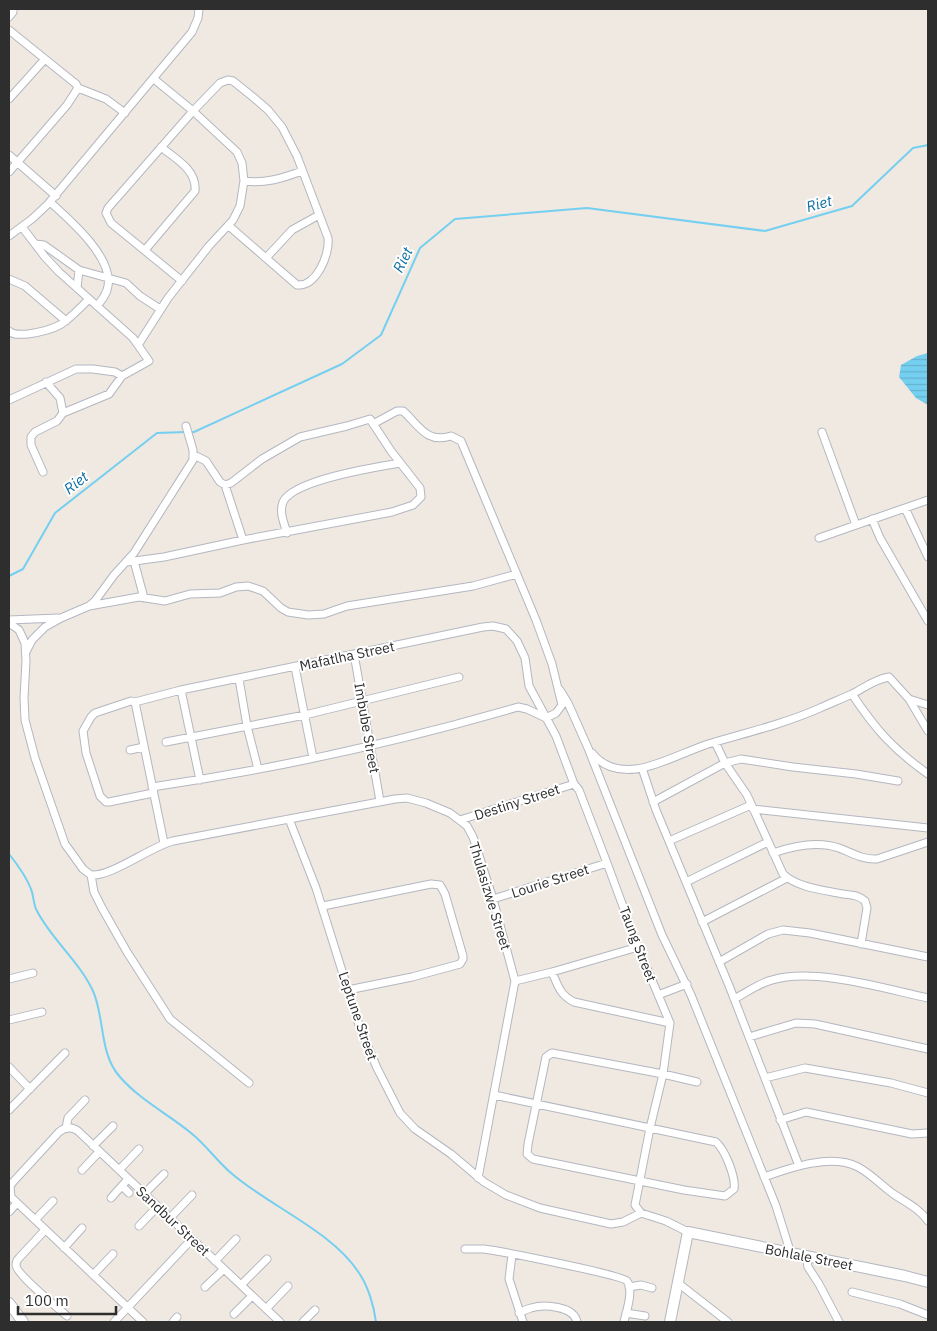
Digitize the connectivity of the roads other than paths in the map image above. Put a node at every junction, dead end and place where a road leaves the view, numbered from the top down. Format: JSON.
{"nodes":[{"id":1,"x":13,"y":9,"type":"edge"},
{"id":2,"x":199,"y":9,"type":"edge"},
{"id":3,"x":9,"y":17,"type":"edge"},
{"id":4,"x":9,"y":30,"type":"edge"},
{"id":5,"x":45,"y":59,"type":"junction"},
{"id":6,"x":154,"y":79,"type":"junction"},
{"id":7,"x":78,"y":88,"type":"junction"},
{"id":8,"x":9,"y":99,"type":"edge"},
{"id":9,"x":193,"y":111,"type":"junction"},
{"id":10,"x":125,"y":113,"type":"junction"},
{"id":11,"x":161,"y":147,"type":"junction"},
{"id":12,"x":9,"y":155,"type":"edge"},
{"id":13,"x":17,"y":162,"type":"junction"},
{"id":14,"x":302,"y":171,"type":"junction"},
{"id":15,"x":9,"y":172,"type":"edge"},
{"id":16,"x":244,"y":181,"type":"junction"},
{"id":17,"x":56,"y":196,"type":"junction"},
{"id":18,"x":50,"y":202,"type":"junction"},
{"id":19,"x":320,"y":215,"type":"junction"},
{"id":20,"x":229,"y":226,"type":"junction"},
{"id":21,"x":22,"y":227,"type":"junction"},
{"id":22,"x":9,"y":236,"type":"edge"},
{"id":23,"x":35,"y":244,"type":"junction"},
{"id":24,"x":144,"y":250,"type":"junction"},
{"id":25,"x":266,"y":258,"type":"junction"},
{"id":26,"x":79,"y":270,"type":"junction"},
{"id":27,"x":108,"y":278,"type":"junction"},
{"id":28,"x":9,"y":279,"type":"edge"},
{"id":29,"x":182,"y":281,"type":"junction"},
{"id":30,"x":77,"y":288,"type":"junction"},
{"id":31,"x":90,"y":299,"type":"junction"},
{"id":32,"x":97,"y":306,"type":"junction"},
{"id":33,"x":160,"y":310,"type":"junction"},
{"id":34,"x":66,"y":322,"type":"junction"},
{"id":35,"x":9,"y":331,"type":"edge"},
{"id":36,"x":138,"y":345,"type":"junction"},
{"id":37,"x":122,"y":376,"type":"junction"},
{"id":38,"x":46,"y":382,"type":"junction"},
{"id":39,"x":9,"y":400,"type":"edge"},
{"id":40,"x":63,"y":413,"type":"junction"},
{"id":41,"x":374,"y":424,"type":"junction"},
{"id":42,"x":186,"y":426,"type":"dead end"},
{"id":43,"x":822,"y":432,"type":"dead end"},
{"id":44,"x":194,"y":455,"type":"junction"},
{"id":45,"x":400,"y":463,"type":"junction"},
{"id":46,"x":43,"y":472,"type":"dead end"},
{"id":47,"x":225,"y":486,"type":"junction"},
{"id":48,"x":928,"y":500,"type":"edge"},
{"id":49,"x":905,"y":508,"type":"junction"},
{"id":50,"x":872,"y":519,"type":"junction"},
{"id":51,"x":856,"y":525,"type":"junction"},
{"id":52,"x":287,"y":532,"type":"junction"},
{"id":53,"x":819,"y":538,"type":"dead end"},
{"id":54,"x":243,"y":540,"type":"junction"},
{"id":55,"x":928,"y":557,"type":"edge"},
{"id":56,"x":130,"y":561,"type":"junction"},
{"id":57,"x":517,"y":574,"type":"junction"},
{"id":58,"x":144,"y":598,"type":"junction"},
{"id":59,"x":89,"y":606,"type":"junction"},
{"id":60,"x":61,"y":618,"type":"junction"},
{"id":61,"x":928,"y":621,"type":"edge"},
{"id":62,"x":9,"y":622,"type":"edge"},
{"id":63,"x":26,"y":652,"type":"junction"},
{"id":64,"x":354,"y":654,"type":"junction"},
{"id":65,"x":295,"y":667,"type":"junction"},
{"id":66,"x":459,"y":677,"type":"dead end"},
{"id":67,"x":239,"y":679,"type":"junction"},
{"id":68,"x":559,"y":689,"type":"junction"},
{"id":69,"x":182,"y":690,"type":"junction"},
{"id":70,"x":852,"y":694,"type":"junction"},
{"id":71,"x":909,"y":699,"type":"junction"},
{"id":72,"x":362,"y":701,"type":"junction"},
{"id":73,"x":135,"y":702,"type":"junction"},
{"id":74,"x":928,"y":705,"type":"edge"},
{"id":75,"x":305,"y":715,"type":"junction"},
{"id":76,"x":546,"y":718,"type":"junction"},
{"id":77,"x":248,"y":726,"type":"junction"},
{"id":78,"x":928,"y":731,"type":"edge"},
{"id":79,"x":191,"y":737,"type":"junction"},
{"id":80,"x":166,"y":742,"type":"dead end"},
{"id":81,"x":715,"y":742,"type":"junction"},
{"id":82,"x":371,"y":745,"type":"junction"},
{"id":83,"x":144,"y":748,"type":"junction"},
{"id":84,"x":588,"y":748,"type":"junction"},
{"id":85,"x":130,"y":750,"type":"dead end"},
{"id":86,"x":313,"y":758,"type":"junction"},
{"id":87,"x":725,"y":763,"type":"junction"},
{"id":88,"x":642,"y":768,"type":"junction"},
{"id":89,"x":258,"y":769,"type":"junction"},
{"id":90,"x":928,"y":774,"type":"edge"},
{"id":91,"x":200,"y":780,"type":"junction"},
{"id":92,"x":898,"y":781,"type":"dead end"},
{"id":93,"x":574,"y":784,"type":"junction"},
{"id":94,"x":152,"y":790,"type":"junction"},
{"id":95,"x":380,"y":801,"type":"junction"},
{"id":96,"x":653,"y":802,"type":"junction"},
{"id":97,"x":752,"y":807,"type":"junction"},
{"id":98,"x":289,"y":819,"type":"junction"},
{"id":99,"x":460,"y":820,"type":"junction"},
{"id":100,"x":928,"y":828,"type":"edge"},
{"id":101,"x":669,"y":841,"type":"junction"},
{"id":102,"x":768,"y":842,"type":"junction"},
{"id":103,"x":928,"y":842,"type":"edge"},
{"id":104,"x":164,"y":843,"type":"junction"},
{"id":105,"x":773,"y":853,"type":"junction"},
{"id":106,"x":607,"y":863,"type":"junction"},
{"id":107,"x":91,"y":875,"type":"junction"},
{"id":108,"x":787,"y":878,"type":"junction"},
{"id":109,"x":686,"y":882,"type":"junction"},
{"id":110,"x":493,"y":899,"type":"junction"},
{"id":111,"x":323,"y":906,"type":"junction"},
{"id":112,"x":702,"y":922,"type":"junction"},
{"id":113,"x":861,"y":944,"type":"junction"},
{"id":114,"x":638,"y":948,"type":"junction"},
{"id":115,"x":928,"y":957,"type":"edge"},
{"id":116,"x":719,"y":962,"type":"junction"},
{"id":117,"x":552,"y":972,"type":"junction"},
{"id":118,"x":33,"y":973,"type":"dead end"},
{"id":119,"x":9,"y":979,"type":"edge"},
{"id":120,"x":515,"y":981,"type":"junction"},
{"id":121,"x":686,"y":984,"type":"junction"},
{"id":122,"x":348,"y":990,"type":"junction"},
{"id":123,"x":658,"y":995,"type":"junction"},
{"id":124,"x":928,"y":998,"type":"edge"},
{"id":125,"x":734,"y":999,"type":"junction"},
{"id":126,"x":42,"y":1012,"type":"dead end"},
{"id":127,"x":9,"y":1020,"type":"edge"},
{"id":128,"x":670,"y":1023,"type":"junction"},
{"id":129,"x":749,"y":1037,"type":"junction"},
{"id":130,"x":928,"y":1049,"type":"edge"},
{"id":131,"x":65,"y":1054,"type":"dead end"},
{"id":132,"x":9,"y":1067,"type":"edge"},
{"id":133,"x":663,"y":1074,"type":"junction"},
{"id":134,"x":764,"y":1078,"type":"junction"},
{"id":135,"x":697,"y":1082,"type":"dead end"},
{"id":136,"x":249,"y":1083,"type":"dead end"},
{"id":137,"x":30,"y":1089,"type":"junction"},
{"id":138,"x":928,"y":1093,"type":"edge"},
{"id":139,"x":494,"y":1095,"type":"junction"},
{"id":140,"x":85,"y":1100,"type":"dead end"},
{"id":141,"x":536,"y":1104,"type":"junction"},
{"id":142,"x":9,"y":1110,"type":"edge"},
{"id":143,"x":780,"y":1120,"type":"junction"},
{"id":144,"x":113,"y":1126,"type":"dead end"},
{"id":145,"x":65,"y":1128,"type":"junction"},
{"id":146,"x":650,"y":1128,"type":"junction"},
{"id":147,"x":928,"y":1133,"type":"edge"},
{"id":148,"x":93,"y":1146,"type":"junction"},
{"id":149,"x":139,"y":1149,"type":"dead end"},
{"id":150,"x":99,"y":1152,"type":"junction"},
{"id":151,"x":799,"y":1166,"type":"junction"},
{"id":152,"x":82,"y":1170,"type":"dead end"},
{"id":153,"x":119,"y":1170,"type":"junction"},
{"id":154,"x":164,"y":1174,"type":"dead end"},
{"id":155,"x":764,"y":1177,"type":"junction"},
{"id":156,"x":478,"y":1178,"type":"junction"},
{"id":157,"x":128,"y":1179,"type":"junction"},
{"id":158,"x":639,"y":1180,"type":"junction"},
{"id":159,"x":122,"y":1186,"type":"junction"},
{"id":160,"x":9,"y":1187,"type":"edge"},
{"id":161,"x":129,"y":1193,"type":"dead end"},
{"id":162,"x":144,"y":1194,"type":"junction"},
{"id":163,"x":192,"y":1195,"type":"dead end"},
{"id":164,"x":111,"y":1198,"type":"dead end"},
{"id":165,"x":53,"y":1201,"type":"dead end"},
{"id":166,"x":17,"y":1203,"type":"junction"},
{"id":167,"x":157,"y":1206,"type":"junction"},
{"id":168,"x":9,"y":1212,"type":"edge"},
{"id":169,"x":641,"y":1213,"type":"junction"},
{"id":170,"x":170,"y":1218,"type":"junction"},
{"id":171,"x":34,"y":1220,"type":"junction"},
{"id":172,"x":928,"y":1221,"type":"edge"},
{"id":173,"x":139,"y":1226,"type":"dead end"},
{"id":174,"x":82,"y":1228,"type":"dead end"},
{"id":175,"x":45,"y":1230,"type":"junction"},
{"id":176,"x":688,"y":1232,"type":"junction"},
{"id":177,"x":192,"y":1239,"type":"junction"},
{"id":178,"x":236,"y":1239,"type":"dead end"},
{"id":179,"x":64,"y":1248,"type":"junction"},
{"id":180,"x":465,"y":1248,"type":"dead end"},
{"id":181,"x":113,"y":1254,"type":"dead end"},
{"id":182,"x":791,"y":1254,"type":"junction"},
{"id":183,"x":512,"y":1255,"type":"junction"},
{"id":184,"x":806,"y":1256,"type":"junction"},
{"id":185,"x":267,"y":1259,"type":"dead end"},
{"id":186,"x":215,"y":1261,"type":"junction"},
{"id":187,"x":224,"y":1269,"type":"junction"},
{"id":188,"x":93,"y":1275,"type":"junction"},
{"id":189,"x":928,"y":1282,"type":"edge"},
{"id":190,"x":678,"y":1283,"type":"junction"},
{"id":191,"x":241,"y":1285,"type":"junction"},
{"id":192,"x":288,"y":1286,"type":"dead end"},
{"id":193,"x":205,"y":1287,"type":"dead end"},
{"id":194,"x":629,"y":1287,"type":"junction"},
{"id":195,"x":652,"y":1288,"type":"dead end"},
{"id":196,"x":852,"y":1292,"type":"dead end"},
{"id":197,"x":252,"y":1296,"type":"junction"},
{"id":198,"x":9,"y":1303,"type":"edge"},
{"id":199,"x":128,"y":1308,"type":"junction"},
{"id":200,"x":266,"y":1310,"type":"junction"},
{"id":201,"x":315,"y":1310,"type":"dead end"},
{"id":202,"x":519,"y":1313,"type":"junction"},
{"id":203,"x":626,"y":1313,"type":"junction"},
{"id":204,"x":234,"y":1314,"type":"dead end"},
{"id":205,"x":928,"y":1315,"type":"edge"},
{"id":206,"x":67,"y":1316,"type":"dead end"},
{"id":207,"x":645,"y":1316,"type":"dead end"},
{"id":208,"x":23,"y":1322,"type":"edge"},
{"id":209,"x":114,"y":1322,"type":"edge"},
{"id":210,"x":143,"y":1322,"type":"edge"},
{"id":211,"x":280,"y":1322,"type":"edge"},
{"id":212,"x":303,"y":1322,"type":"edge"},
{"id":213,"x":523,"y":1322,"type":"edge"},
{"id":214,"x":577,"y":1322,"type":"edge"},
{"id":215,"x":624,"y":1322,"type":"edge"},
{"id":216,"x":670,"y":1322,"type":"edge"},
{"id":217,"x":728,"y":1322,"type":"edge"},
{"id":218,"x":840,"y":1322,"type":"edge"},
{"id":219,"x":921,"y":1322,"type":"edge"}],
"edges":[{"from":1,"to":3,"type":"street"},
{"from":2,"to":6,"type":"street"},
{"from":4,"to":5,"type":"street"},
{"from":5,"to":7,"type":"street"},
{"from":5,"to":8,"type":"street"},
{"from":6,"to":9,"type":"street"},
{"from":6,"to":10,"type":"street"},
{"from":7,"to":10,"type":"street"},
{"from":7,"to":13,"type":"street"},
{"from":9,"to":11,"type":"street"},
{"from":9,"to":14,"type":"street"},
{"from":9,"to":16,"type":"street"},
{"from":10,"to":17,"type":"street"},
{"from":11,"to":24,"type":"street"},
{"from":11,"to":24,"type":"street"},
{"from":12,"to":13,"type":"street"},
{"from":13,"to":15,"type":"street"},
{"from":13,"to":17,"type":"street"},
{"from":14,"to":16,"type":"street"},
{"from":14,"to":19,"type":"street"},
{"from":16,"to":20,"type":"street"},
{"from":17,"to":18,"type":"street"},
{"from":18,"to":21,"type":"street"},
{"from":18,"to":27,"type":"street"},
{"from":19,"to":25,"type":"street"},
{"from":19,"to":25,"type":"street"},
{"from":20,"to":25,"type":"street"},
{"from":20,"to":29,"type":"street"},
{"from":21,"to":22,"type":"street"},
{"from":21,"to":23,"type":"street"},
{"from":23,"to":26,"type":"street"},
{"from":23,"to":30,"type":"street"},
{"from":24,"to":29,"type":"street"},
{"from":26,"to":27,"type":"street"},
{"from":26,"to":30,"type":"street"},
{"from":27,"to":32,"type":"street"},
{"from":27,"to":33,"type":"street"},
{"from":28,"to":34,"type":"street"},
{"from":29,"to":33,"type":"street"},
{"from":30,"to":31,"type":"street"},
{"from":31,"to":32,"type":"street"},
{"from":31,"to":34,"type":"street"},
{"from":32,"to":36,"type":"street"},
{"from":33,"to":36,"type":"street"},
{"from":34,"to":35,"type":"street"},
{"from":36,"to":37,"type":"street"},
{"from":37,"to":38,"type":"street"},
{"from":37,"to":40,"type":"street"},
{"from":38,"to":39,"type":"street"},
{"from":38,"to":40,"type":"street"},
{"from":40,"to":46,"type":"street"},
{"from":41,"to":45,"type":"street"},
{"from":41,"to":47,"type":"street"},
{"from":41,"to":57,"type":"street"},
{"from":42,"to":44,"type":"street"},
{"from":43,"to":51,"type":"street"},
{"from":44,"to":47,"type":"street"},
{"from":44,"to":56,"type":"street"},
{"from":45,"to":52,"type":"street"},
{"from":45,"to":52,"type":"street"},
{"from":47,"to":54,"type":"street"},
{"from":48,"to":49,"type":"street"},
{"from":49,"to":50,"type":"street"},
{"from":49,"to":55,"type":"street"},
{"from":50,"to":51,"type":"street"},
{"from":50,"to":61,"type":"street"},
{"from":51,"to":53,"type":"street"},
{"from":52,"to":54,"type":"street"},
{"from":54,"to":56,"type":"street"},
{"from":56,"to":58,"type":"street"},
{"from":56,"to":59,"type":"street"},
{"from":57,"to":58,"type":"street"},
{"from":57,"to":68,"type":"street"},
{"from":58,"to":59,"type":"street"},
{"from":59,"to":60,"type":"street"},
{"from":60,"to":62,"type":"street"},
{"from":60,"to":63,"type":"street"},
{"from":62,"to":63,"type":"street"},
{"from":63,"to":107,"type":"street"},
{"from":64,"to":65,"type":"street","name":"Mafatlha Street"},
{"from":64,"to":72,"type":"street","name":"Imbube Street"},
{"from":64,"to":76,"type":"street","name":"Mafatlha Street"},
{"from":65,"to":67,"type":"street","name":"Mafatlha Street"},
{"from":65,"to":75,"type":"street"},
{"from":66,"to":72,"type":"street"},
{"from":67,"to":69,"type":"street","name":"Mafatlha Street"},
{"from":67,"to":77,"type":"street"},
{"from":68,"to":76,"type":"street"},
{"from":68,"to":84,"type":"street"},
{"from":69,"to":73,"type":"street","name":"Mafatlha Street"},
{"from":69,"to":79,"type":"street"},
{"from":70,"to":71,"type":"street"},
{"from":70,"to":81,"type":"street"},
{"from":70,"to":90,"type":"street"},
{"from":71,"to":74,"type":"street"},
{"from":71,"to":78,"type":"street"},
{"from":72,"to":75,"type":"street"},
{"from":72,"to":82,"type":"street","name":"Imbube Street"},
{"from":73,"to":83,"type":"street"},
{"from":73,"to":94,"type":"street","name":"Mafatlha Street"},
{"from":75,"to":77,"type":"street"},
{"from":75,"to":86,"type":"street"},
{"from":76,"to":82,"type":"street"},
{"from":76,"to":93,"type":"street","name":"Taung Street"},
{"from":77,"to":79,"type":"street"},
{"from":77,"to":89,"type":"street"},
{"from":79,"to":80,"type":"street"},
{"from":79,"to":91,"type":"street"},
{"from":81,"to":87,"type":"street"},
{"from":81,"to":88,"type":"street"},
{"from":82,"to":86,"type":"street"},
{"from":82,"to":95,"type":"street","name":"Imbube Street"},
{"from":83,"to":85,"type":"street"},
{"from":83,"to":94,"type":"street"},
{"from":84,"to":88,"type":"street"},
{"from":84,"to":121,"type":"street"},
{"from":86,"to":89,"type":"street"},
{"from":87,"to":92,"type":"street"},
{"from":87,"to":96,"type":"street"},
{"from":87,"to":97,"type":"street"},
{"from":88,"to":96,"type":"street"},
{"from":89,"to":91,"type":"street"},
{"from":91,"to":94,"type":"street"},
{"from":93,"to":99,"type":"street","name":"Destiny Street"},
{"from":93,"to":106,"type":"street","name":"Taung Street"},
{"from":94,"to":104,"type":"street"},
{"from":95,"to":98,"type":"street","name":"Thulasizwe Street"},
{"from":95,"to":99,"type":"street","name":"Thulasizwe Street"},
{"from":96,"to":101,"type":"street"},
{"from":97,"to":100,"type":"street"},
{"from":97,"to":101,"type":"street"},
{"from":97,"to":102,"type":"street"},
{"from":98,"to":104,"type":"street","name":"Thulasizwe Street"},
{"from":98,"to":111,"type":"street","name":"Leptune Street"},
{"from":99,"to":110,"type":"street","name":"Thulasizwe Street"},
{"from":101,"to":109,"type":"street"},
{"from":102,"to":105,"type":"street"},
{"from":102,"to":109,"type":"street"},
{"from":103,"to":105,"type":"street"},
{"from":104,"to":107,"type":"street","name":"Thulasizwe Street"},
{"from":105,"to":108,"type":"street"},
{"from":106,"to":110,"type":"street","name":"Lourie Street"},
{"from":106,"to":114,"type":"street","name":"Taung Street"},
{"from":107,"to":136,"type":"street"},
{"from":108,"to":112,"type":"street"},
{"from":108,"to":113,"type":"street"},
{"from":109,"to":112,"type":"street"},
{"from":110,"to":120,"type":"street","name":"Thulasizwe Street"},
{"from":111,"to":122,"type":"street","name":"Leptune Street"},
{"from":111,"to":122,"type":"street"},
{"from":112,"to":116,"type":"street"},
{"from":113,"to":115,"type":"street"},
{"from":113,"to":116,"type":"street"},
{"from":114,"to":117,"type":"street"},
{"from":114,"to":123,"type":"street","name":"Taung Street"},
{"from":116,"to":125,"type":"street"},
{"from":117,"to":120,"type":"street"},
{"from":117,"to":128,"type":"street"},
{"from":118,"to":119,"type":"street"},
{"from":120,"to":139,"type":"street","name":"Thulasizwe Street"},
{"from":121,"to":123,"type":"street"},
{"from":121,"to":155,"type":"street"},
{"from":122,"to":156,"type":"street","name":"Leptune Street"},
{"from":123,"to":128,"type":"street","name":"Taung Street"},
{"from":124,"to":125,"type":"street"},
{"from":125,"to":129,"type":"street"},
{"from":126,"to":127,"type":"street"},
{"from":128,"to":133,"type":"street"},
{"from":129,"to":130,"type":"street"},
{"from":129,"to":134,"type":"street"},
{"from":131,"to":137,"type":"street"},
{"from":132,"to":137,"type":"street"},
{"from":133,"to":135,"type":"street"},
{"from":133,"to":141,"type":"street"},
{"from":133,"to":146,"type":"street"},
{"from":134,"to":138,"type":"street"},
{"from":134,"to":143,"type":"street"},
{"from":137,"to":142,"type":"street"},
{"from":139,"to":141,"type":"street"},
{"from":139,"to":156,"type":"street","name":"Thulasizwe Street"},
{"from":140,"to":145,"type":"street"},
{"from":141,"to":146,"type":"street"},
{"from":141,"to":158,"type":"street"},
{"from":143,"to":147,"type":"street"},
{"from":143,"to":151,"type":"street"},
{"from":144,"to":148,"type":"street"},
{"from":145,"to":148,"type":"street","name":"Sandbur Street"},
{"from":145,"to":160,"type":"street"},
{"from":146,"to":158,"type":"street"},
{"from":146,"to":158,"type":"street"},
{"from":148,"to":150,"type":"street","name":"Sandbur Street"},
{"from":149,"to":153,"type":"street"},
{"from":150,"to":152,"type":"street"},
{"from":150,"to":153,"type":"street","name":"Sandbur Street"},
{"from":151,"to":155,"type":"street"},
{"from":151,"to":172,"type":"street"},
{"from":153,"to":157,"type":"street","name":"Sandbur Street"},
{"from":154,"to":162,"type":"street"},
{"from":155,"to":182,"type":"street"},
{"from":156,"to":169,"type":"street","name":"Leptune Street"},
{"from":157,"to":159,"type":"street"},
{"from":157,"to":162,"type":"street","name":"Sandbur Street"},
{"from":158,"to":169,"type":"street"},
{"from":159,"to":161,"type":"street"},
{"from":159,"to":164,"type":"street"},
{"from":160,"to":166,"type":"street"},
{"from":162,"to":167,"type":"street","name":"Sandbur Street"},
{"from":163,"to":170,"type":"street"},
{"from":165,"to":171,"type":"street"},
{"from":166,"to":168,"type":"street"},
{"from":166,"to":171,"type":"street"},
{"from":167,"to":170,"type":"street","name":"Sandbur Street"},
{"from":167,"to":173,"type":"street"},
{"from":169,"to":176,"type":"street"},
{"from":170,"to":177,"type":"street","name":"Sandbur Street"},
{"from":171,"to":175,"type":"street"},
{"from":174,"to":179,"type":"street"},
{"from":175,"to":179,"type":"street"},
{"from":175,"to":206,"type":"street"},
{"from":176,"to":182,"type":"street","name":"Bohlale Street"},
{"from":176,"to":190,"type":"street"},
{"from":177,"to":186,"type":"street","name":"Sandbur Street"},
{"from":177,"to":199,"type":"street"},
{"from":178,"to":186,"type":"street"},
{"from":179,"to":188,"type":"street"},
{"from":180,"to":183,"type":"street"},
{"from":181,"to":188,"type":"street"},
{"from":182,"to":184,"type":"street","name":"Bohlale Street"},
{"from":183,"to":194,"type":"street"},
{"from":183,"to":202,"type":"street"},
{"from":184,"to":189,"type":"street","name":"Bohlale Street"},
{"from":184,"to":218,"type":"street"},
{"from":185,"to":191,"type":"street"},
{"from":186,"to":187,"type":"street","name":"Sandbur Street"},
{"from":187,"to":191,"type":"street","name":"Sandbur Street"},
{"from":187,"to":193,"type":"street"},
{"from":188,"to":199,"type":"street"},
{"from":190,"to":216,"type":"street"},
{"from":190,"to":217,"type":"street"},
{"from":191,"to":197,"type":"street","name":"Sandbur Street"},
{"from":192,"to":200,"type":"street"},
{"from":194,"to":195,"type":"street"},
{"from":194,"to":203,"type":"street"},
{"from":196,"to":205,"type":"street"},
{"from":197,"to":200,"type":"street","name":"Sandbur Street"},
{"from":197,"to":204,"type":"street"},
{"from":198,"to":208,"type":"street"},
{"from":199,"to":209,"type":"street"},
{"from":199,"to":210,"type":"street"},
{"from":200,"to":211,"type":"street","name":"Sandbur Street"},
{"from":201,"to":212,"type":"street"},
{"from":202,"to":213,"type":"street"},
{"from":202,"to":214,"type":"street"},
{"from":203,"to":207,"type":"street"},
{"from":203,"to":215,"type":"street"},
{"from":205,"to":219,"type":"street"}]}
